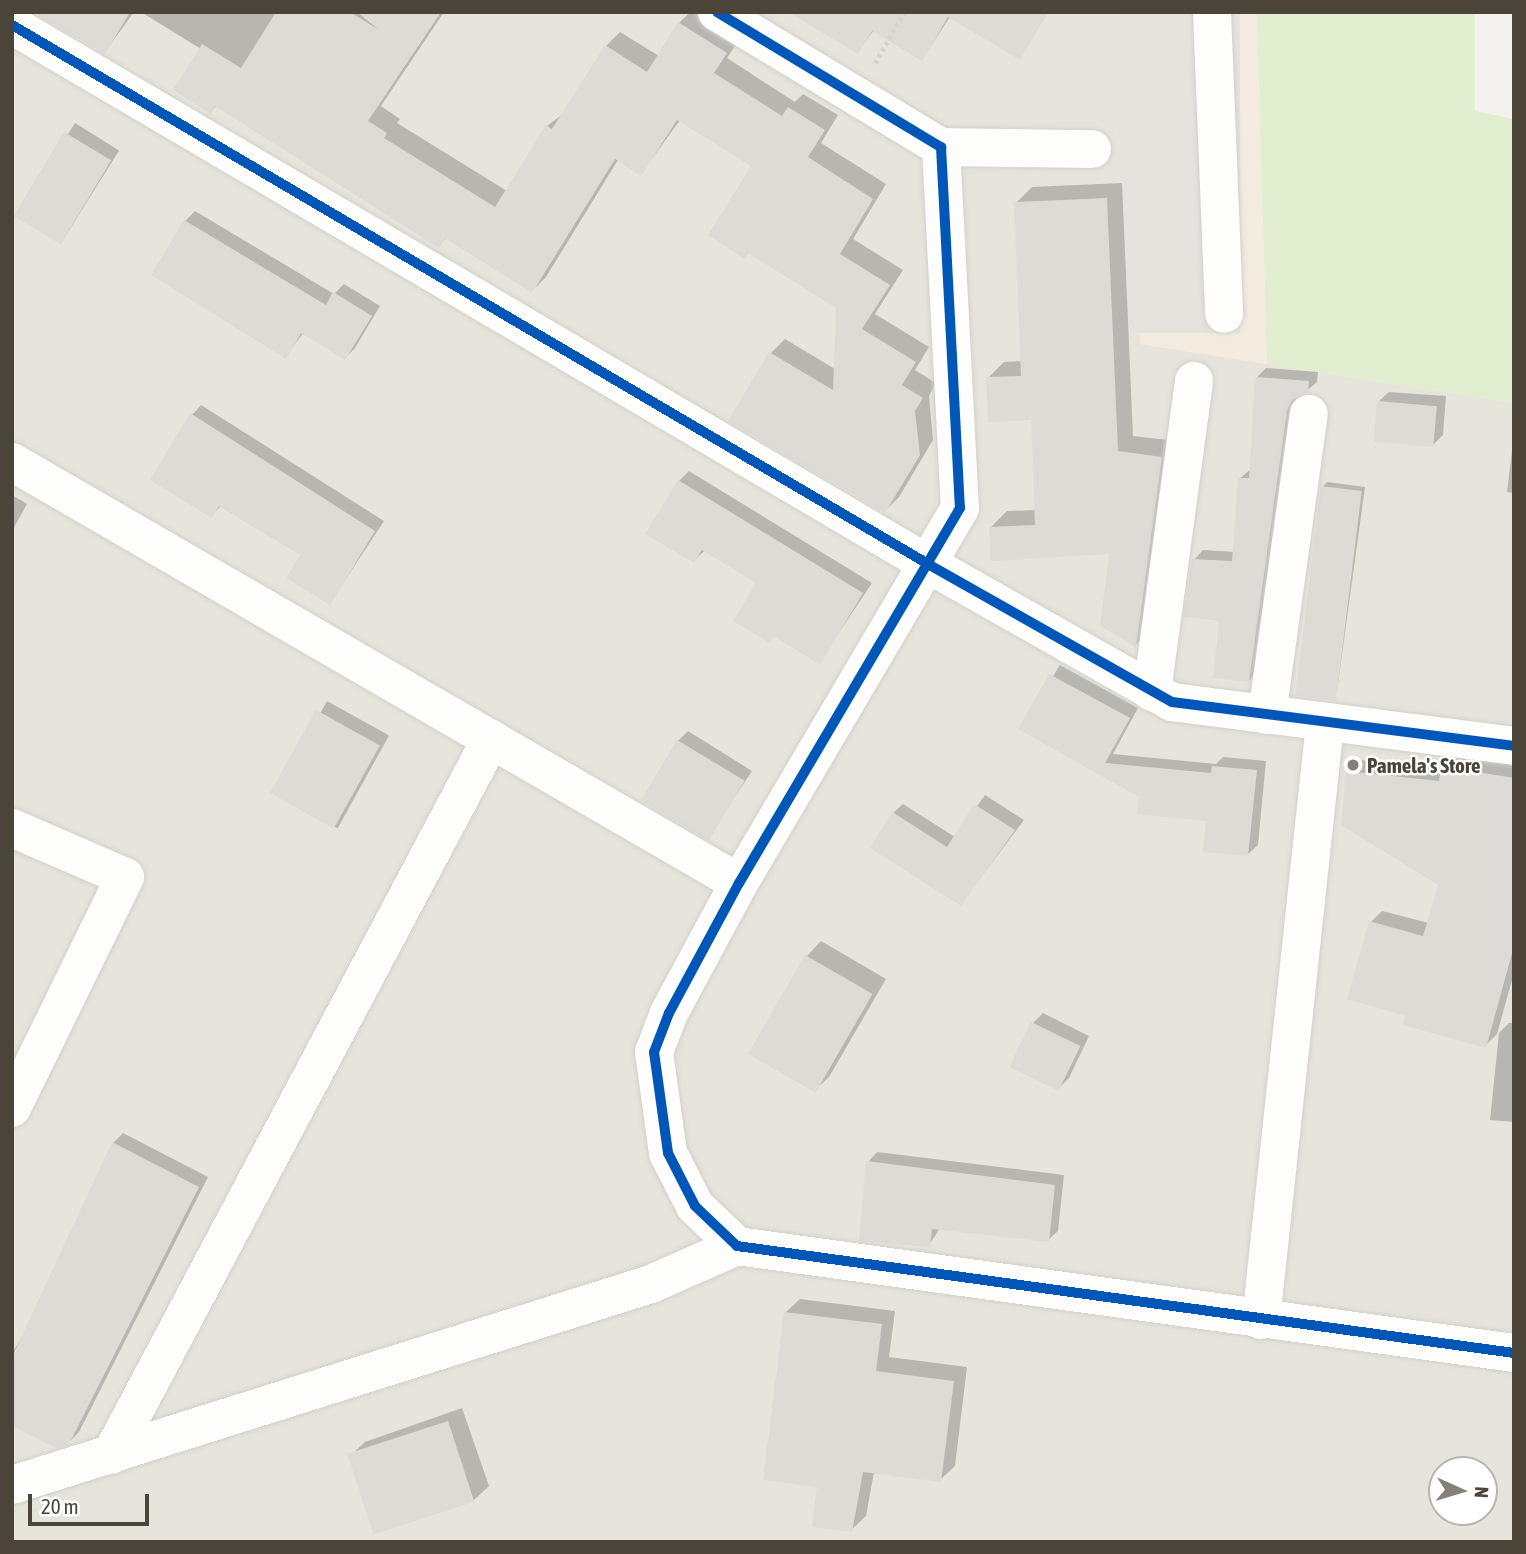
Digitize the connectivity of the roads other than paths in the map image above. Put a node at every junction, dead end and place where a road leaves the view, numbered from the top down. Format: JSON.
{"nodes":[{"id":1,"x":717,"y":12,"type":"edge"},
{"id":2,"x":1212,"y":12,"type":"edge"},
{"id":3,"x":12,"y":25,"type":"edge"},
{"id":4,"x":942,"y":147,"type":"junction"},
{"id":5,"x":1092,"y":149,"type":"dead end"},
{"id":6,"x":1224,"y":314,"type":"dead end"},
{"id":7,"x":1194,"y":381,"type":"dead end"},
{"id":8,"x":1310,"y":414,"type":"dead end"},
{"id":9,"x":12,"y":462,"type":"edge"},
{"id":10,"x":928,"y":564,"type":"junction"},
{"id":11,"x":1152,"y":692,"type":"junction"},
{"id":12,"x":1267,"y":715,"type":"junction"},
{"id":13,"x":1325,"y":723,"type":"junction"},
{"id":14,"x":491,"y":739,"type":"junction"},
{"id":15,"x":1514,"y":746,"type":"edge"},
{"id":16,"x":12,"y":828,"type":"edge"},
{"id":17,"x":740,"y":883,"type":"junction"},
{"id":18,"x":12,"y":1108,"type":"edge"},
{"id":19,"x":737,"y":1246,"type":"junction"},
{"id":20,"x":1261,"y":1320,"type":"junction"},
{"id":21,"x":1514,"y":1353,"type":"edge"},
{"id":22,"x":111,"y":1455,"type":"junction"},
{"id":23,"x":12,"y":1486,"type":"edge"}],
"edges":[{"from":1,"to":4,"type":"street"},
{"from":2,"to":6,"type":"street"},
{"from":3,"to":10,"type":"street"},
{"from":4,"to":5,"type":"street"},
{"from":4,"to":10,"type":"street"},
{"from":7,"to":11,"type":"street"},
{"from":8,"to":12,"type":"street"},
{"from":9,"to":14,"type":"street"},
{"from":10,"to":11,"type":"street"},
{"from":10,"to":17,"type":"street"},
{"from":11,"to":12,"type":"street"},
{"from":12,"to":13,"type":"street"},
{"from":13,"to":15,"type":"street"},
{"from":13,"to":20,"type":"street"},
{"from":14,"to":17,"type":"street"},
{"from":14,"to":22,"type":"street"},
{"from":16,"to":18,"type":"street"},
{"from":17,"to":19,"type":"street"},
{"from":19,"to":20,"type":"street"},
{"from":19,"to":22,"type":"street"},
{"from":20,"to":21,"type":"street"},
{"from":22,"to":23,"type":"street"}]}
